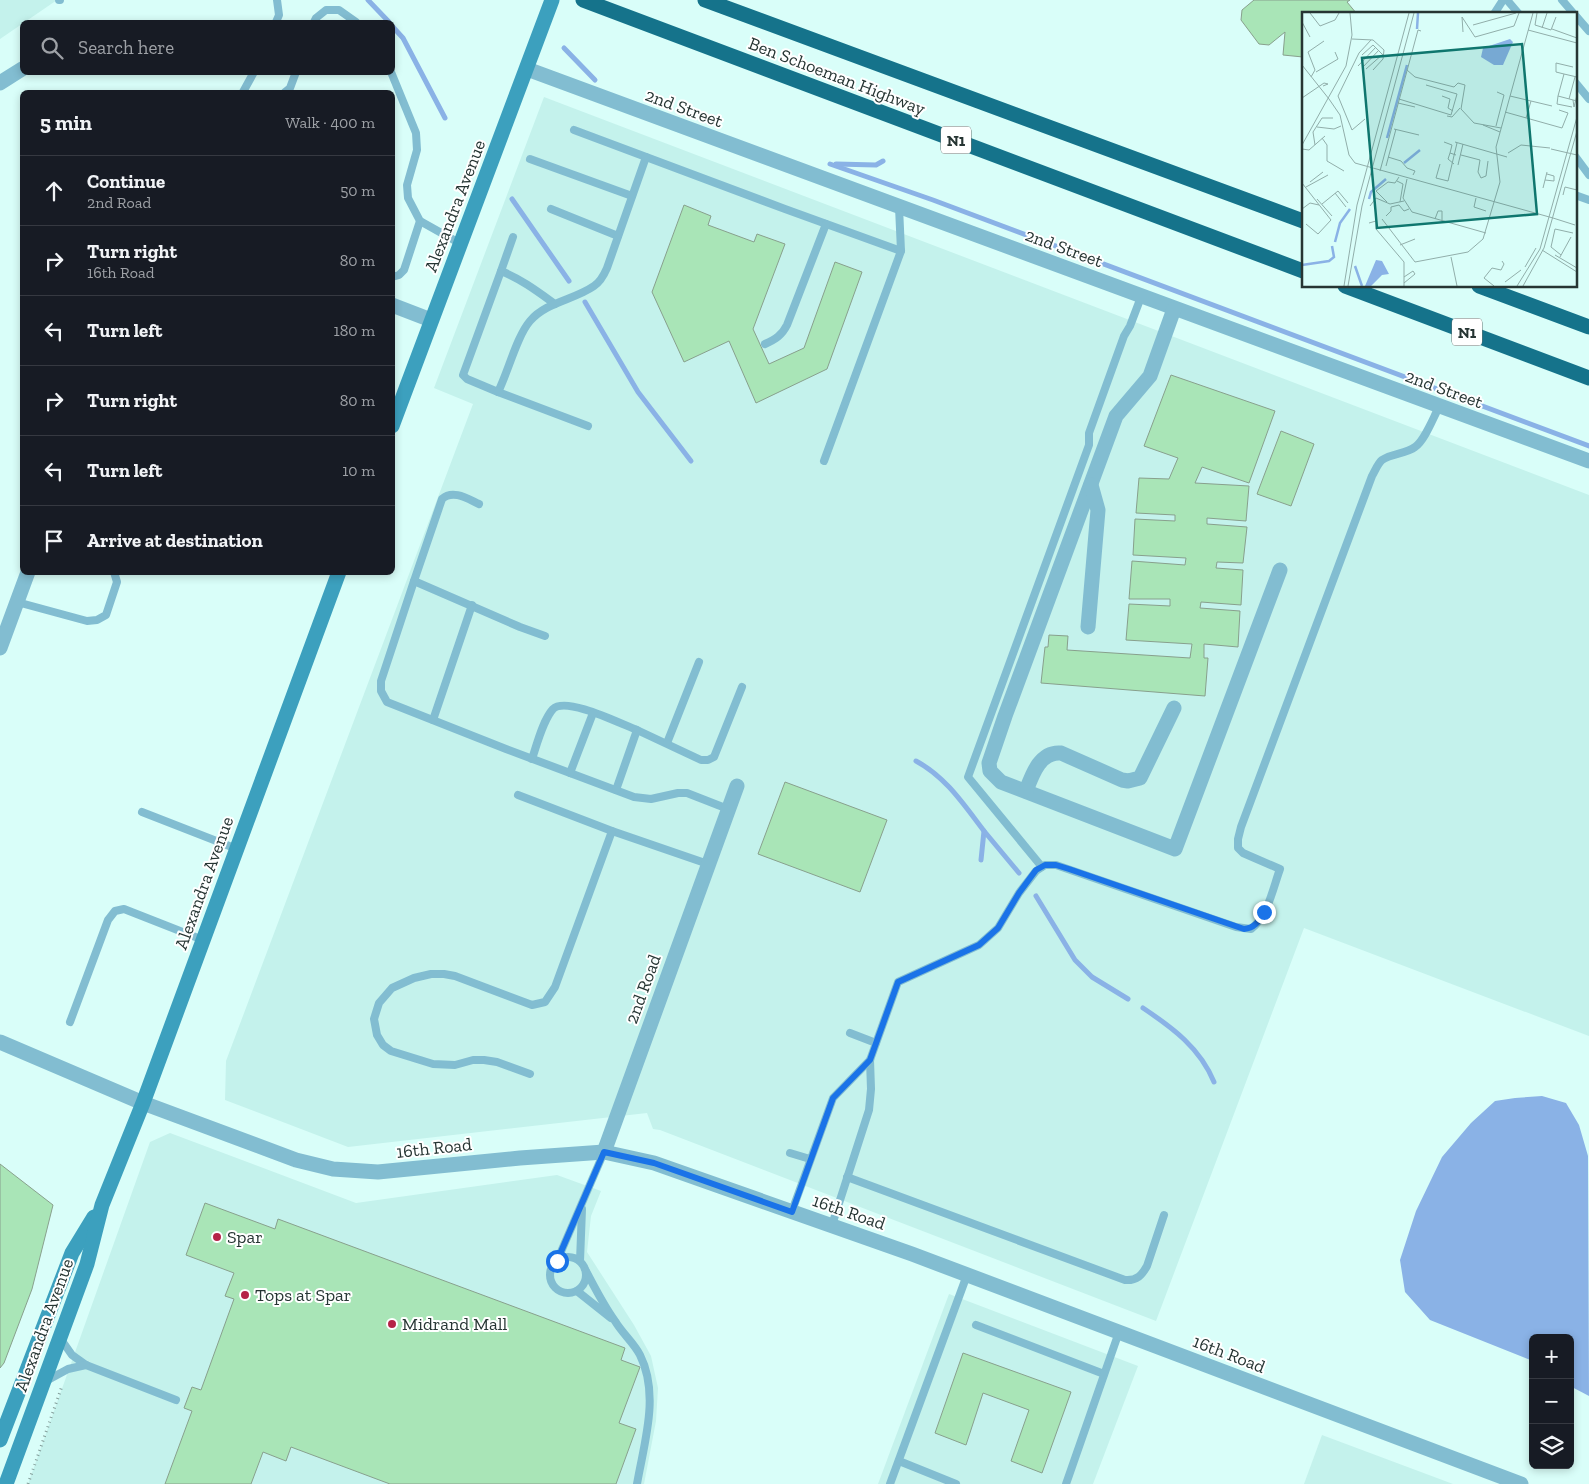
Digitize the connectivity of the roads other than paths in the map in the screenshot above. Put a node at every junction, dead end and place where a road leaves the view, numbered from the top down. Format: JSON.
{"nodes":[{"id":1,"x":277,"y":0,"type":"edge"},
{"id":2,"x":552,"y":0,"type":"edge"},
{"id":3,"x":583,"y":0,"type":"edge"},
{"id":4,"x":704,"y":0,"type":"edge"},
{"id":5,"x":1503,"y":0,"type":"edge"},
{"id":6,"x":1507,"y":0,"type":"edge"},
{"id":7,"x":1562,"y":0,"type":"edge"},
{"id":8,"x":1495,"y":12,"type":"edge"},
{"id":9,"x":1516,"y":12,"type":"edge"},
{"id":10,"x":1573,"y":12,"type":"edge"},
{"id":11,"x":1576,"y":15,"type":"edge"},
{"id":12,"x":277,"y":20,"type":"edge"},
{"id":13,"x":315,"y":20,"type":"edge"},
{"id":14,"x":354,"y":20,"type":"edge"},
{"id":15,"x":1589,"y":31,"type":"edge"},
{"id":16,"x":527,"y":69,"type":"junction"},
{"id":17,"x":20,"y":70,"type":"edge"},
{"id":18,"x":252,"y":75,"type":"edge"},
{"id":19,"x":295,"y":75,"type":"edge"},
{"id":20,"x":392,"y":75,"type":"edge"},
{"id":21,"x":1576,"y":83,"type":"edge"},
{"id":22,"x":0,"y":84,"type":"edge"},
{"id":23,"x":244,"y":90,"type":"edge"},
{"id":24,"x":288,"y":90,"type":"edge"},
{"id":25,"x":1589,"y":99,"type":"edge"},
{"id":26,"x":574,"y":130,"type":"dead end"},
{"id":27,"x":646,"y":157,"type":"junction"},
{"id":28,"x":1576,"y":157,"type":"edge"},
{"id":29,"x":530,"y":159,"type":"dead end"},
{"id":30,"x":1589,"y":175,"type":"edge"},
{"id":31,"x":1576,"y":195,"type":"edge"},
{"id":32,"x":632,"y":196,"type":"junction"},
{"id":33,"x":1589,"y":200,"type":"edge"},
{"id":34,"x":899,"y":207,"type":"junction"},
{"id":35,"x":551,"y":209,"type":"dead end"},
{"id":36,"x":420,"y":221,"type":"junction"},
{"id":37,"x":1302,"y":221,"type":"edge"},
{"id":38,"x":826,"y":224,"type":"junction"},
{"id":39,"x":618,"y":236,"type":"junction"},
{"id":40,"x":512,"y":237,"type":"dead end"},
{"id":41,"x":461,"y":244,"type":"junction"},
{"id":42,"x":901,"y":251,"type":"junction"},
{"id":43,"x":1302,"y":270,"type":"edge"},
{"id":44,"x":501,"y":271,"type":"junction"},
{"id":45,"x":395,"y":276,"type":"edge"},
{"id":46,"x":1349,"y":288,"type":"edge"},
{"id":47,"x":1484,"y":288,"type":"edge"},
{"id":48,"x":1141,"y":297,"type":"junction"},
{"id":49,"x":555,"y":304,"type":"junction"},
{"id":50,"x":395,"y":306,"type":"edge"},
{"id":51,"x":1174,"y":309,"type":"junction"},
{"id":52,"x":432,"y":320,"type":"junction"},
{"id":53,"x":1589,"y":327,"type":"edge"},
{"id":54,"x":765,"y":344,"type":"dead end"},
{"id":55,"x":1589,"y":378,"type":"edge"},
{"id":56,"x":498,"y":392,"type":"junction"},
{"id":57,"x":1439,"y":407,"type":"junction"},
{"id":58,"x":395,"y":418,"type":"edge"},
{"id":59,"x":588,"y":426,"type":"dead end"},
{"id":60,"x":824,"y":461,"type":"dead end"},
{"id":61,"x":1589,"y":461,"type":"edge"},
{"id":62,"x":1091,"y":485,"type":"junction"},
{"id":63,"x":479,"y":504,"type":"dead end"},
{"id":64,"x":1280,"y":570,"type":"dead end"},
{"id":65,"x":27,"y":575,"type":"edge"},
{"id":66,"x":115,"y":575,"type":"edge"},
{"id":67,"x":338,"y":575,"type":"edge"},
{"id":68,"x":414,"y":581,"type":"junction"},
{"id":69,"x":17,"y":602,"type":"junction"},
{"id":70,"x":472,"y":605,"type":"junction"},
{"id":71,"x":1088,"y":627,"type":"dead end"},
{"id":72,"x":545,"y":636,"type":"dead end"},
{"id":73,"x":0,"y":648,"type":"edge"},
{"id":74,"x":699,"y":662,"type":"dead end"},
{"id":75,"x":742,"y":687,"type":"dead end"},
{"id":76,"x":1174,"y":708,"type":"dead end"},
{"id":77,"x":593,"y":713,"type":"junction"},
{"id":78,"x":433,"y":720,"type":"junction"},
{"id":79,"x":636,"y":730,"type":"junction"},
{"id":80,"x":667,"y":743,"type":"junction"},
{"id":81,"x":532,"y":758,"type":"junction"},
{"id":82,"x":570,"y":773,"type":"junction"},
{"id":83,"x":737,"y":786,"type":"dead end"},
{"id":84,"x":616,"y":790,"type":"junction"},
{"id":85,"x":1026,"y":792,"type":"junction"},
{"id":86,"x":518,"y":795,"type":"dead end"},
{"id":87,"x":728,"y":809,"type":"junction"},
{"id":88,"x":142,"y":812,"type":"dead end"},
{"id":89,"x":612,"y":831,"type":"junction"},
{"id":90,"x":237,"y":849,"type":"junction"},
{"id":91,"x":708,"y":864,"type":"junction"},
{"id":92,"x":1042,"y":867,"type":"junction"},
{"id":93,"x":203,"y":940,"type":"junction"},
{"id":94,"x":70,"y":1022,"type":"dead end"},
{"id":95,"x":850,"y":1034,"type":"dead end"},
{"id":96,"x":0,"y":1042,"type":"edge"},
{"id":97,"x":876,"y":1043,"type":"junction"},
{"id":98,"x":870,"y":1060,"type":"junction"},
{"id":99,"x":530,"y":1074,"type":"dead end"},
{"id":100,"x":143,"y":1103,"type":"junction"},
{"id":101,"x":604,"y":1152,"type":"junction"},
{"id":102,"x":790,"y":1153,"type":"dead end"},
{"id":103,"x":810,"y":1160,"type":"junction"},
{"id":104,"x":847,"y":1177,"type":"junction"},
{"id":105,"x":582,"y":1204,"type":"junction"},
{"id":106,"x":102,"y":1205,"type":"junction"},
{"id":107,"x":792,"y":1212,"type":"junction"},
{"id":108,"x":1164,"y":1215,"type":"dead end"},
{"id":109,"x":832,"y":1226,"type":"junction"},
{"id":110,"x":557,"y":1261,"type":"junction"},
{"id":111,"x":580,"y":1261,"type":"junction"},
{"id":112,"x":586,"y":1271,"type":"junction"},
{"id":113,"x":967,"y":1274,"type":"junction"},
{"id":114,"x":577,"y":1291,"type":"junction"},
{"id":115,"x":614,"y":1321,"type":"junction"},
{"id":116,"x":976,"y":1325,"type":"dead end"},
{"id":117,"x":1120,"y":1332,"type":"junction"},
{"id":118,"x":60,"y":1338,"type":"junction"},
{"id":119,"x":86,"y":1365,"type":"junction"},
{"id":120,"x":1104,"y":1374,"type":"junction"},
{"id":121,"x":44,"y":1382,"type":"junction"},
{"id":122,"x":176,"y":1400,"type":"dead end"},
{"id":123,"x":1,"y":1437,"type":"edge"},
{"id":124,"x":899,"y":1461,"type":"junction"},
{"id":125,"x":6,"y":1484,"type":"edge"},
{"id":126,"x":636,"y":1484,"type":"edge"},
{"id":127,"x":890,"y":1484,"type":"edge"},
{"id":128,"x":956,"y":1484,"type":"edge"},
{"id":129,"x":1066,"y":1484,"type":"edge"},
{"id":130,"x":1521,"y":1484,"type":"edge"}],
"edges":[{"from":1,"to":12,"type":"lane"},
{"from":2,"to":16,"type":"main road","name":"Alexandra Avenue"},
{"from":3,"to":43,"type":"highway","name":"Ben Schoeman Highway","number":"N1"},
{"from":4,"to":37,"type":"highway","name":"Ben Schoeman Highway"},
{"from":5,"to":8,"type":"lane"},
{"from":6,"to":9,"type":"lane"},
{"from":7,"to":10,"type":"lane"},
{"from":11,"to":15,"type":"lane"},
{"from":13,"to":14,"type":"lane"},
{"from":16,"to":34,"type":"street","name":"2nd Street"},
{"from":16,"to":41,"type":"main road","name":"Alexandra Avenue"},
{"from":17,"to":22,"type":"street"},
{"from":18,"to":23,"type":"lane"},
{"from":19,"to":24,"type":"lane"},
{"from":20,"to":36,"type":"lane"},
{"from":21,"to":25,"type":"lane"},
{"from":26,"to":27,"type":"lane"},
{"from":27,"to":32,"type":"lane"},
{"from":27,"to":38,"type":"lane"},
{"from":28,"to":30,"type":"lane"},
{"from":29,"to":32,"type":"lane"},
{"from":31,"to":33,"type":"lane"},
{"from":32,"to":39,"type":"lane"},
{"from":34,"to":42,"type":"lane"},
{"from":34,"to":48,"type":"street","name":"2nd Street"},
{"from":35,"to":39,"type":"lane"},
{"from":36,"to":41,"type":"lane"},
{"from":36,"to":45,"type":"lane"},
{"from":38,"to":42,"type":"lane"},
{"from":38,"to":54,"type":"lane"},
{"from":39,"to":49,"type":"lane"},
{"from":40,"to":44,"type":"lane"},
{"from":41,"to":52,"type":"main road","name":"Alexandra Avenue"},
{"from":42,"to":60,"type":"lane"},
{"from":44,"to":49,"type":"lane"},
{"from":44,"to":56,"type":"lane"},
{"from":46,"to":55,"type":"highway","number":"N1"},
{"from":47,"to":53,"type":"highway"},
{"from":48,"to":51,"type":"street","name":"2nd Street"},
{"from":48,"to":92,"type":"lane"},
{"from":49,"to":56,"type":"lane"},
{"from":50,"to":52,"type":"street"},
{"from":51,"to":57,"type":"street","name":"2nd Street"},
{"from":51,"to":62,"type":"street"},
{"from":52,"to":58,"type":"main road","name":"Alexandra Avenue"},
{"from":56,"to":59,"type":"lane"},
{"from":57,"to":61,"type":"street","name":"2nd Street"},
{"from":57,"to":92,"type":"lane"},
{"from":62,"to":71,"type":"street"},
{"from":62,"to":85,"type":"street"},
{"from":63,"to":68,"type":"lane"},
{"from":64,"to":85,"type":"street"},
{"from":65,"to":69,"type":"street"},
{"from":66,"to":69,"type":"lane"},
{"from":67,"to":90,"type":"main road","name":"Alexandra Avenue"},
{"from":68,"to":70,"type":"lane"},
{"from":68,"to":78,"type":"lane"},
{"from":69,"to":73,"type":"street"},
{"from":70,"to":72,"type":"lane"},
{"from":70,"to":78,"type":"lane"},
{"from":74,"to":80,"type":"lane"},
{"from":75,"to":80,"type":"lane"},
{"from":76,"to":85,"type":"street"},
{"from":77,"to":79,"type":"lane"},
{"from":77,"to":81,"type":"lane"},
{"from":77,"to":82,"type":"lane"},
{"from":78,"to":81,"type":"lane"},
{"from":79,"to":80,"type":"lane"},
{"from":79,"to":84,"type":"lane"},
{"from":81,"to":82,"type":"lane"},
{"from":82,"to":84,"type":"lane"},
{"from":83,"to":87,"type":"street","name":"2nd Road"},
{"from":84,"to":87,"type":"lane"},
{"from":86,"to":89,"type":"lane"},
{"from":87,"to":91,"type":"street","name":"2nd Road"},
{"from":88,"to":90,"type":"lane"},
{"from":89,"to":91,"type":"lane"},
{"from":89,"to":99,"type":"lane"},
{"from":90,"to":93,"type":"main road","name":"Alexandra Avenue"},
{"from":91,"to":101,"type":"street","name":"2nd Road"},
{"from":92,"to":97,"type":"lane"},
{"from":93,"to":94,"type":"lane"},
{"from":93,"to":100,"type":"main road","name":"Alexandra Avenue"},
{"from":95,"to":97,"type":"lane"},
{"from":96,"to":100,"type":"street","name":"16th Road"},
{"from":97,"to":98,"type":"lane"},
{"from":98,"to":103,"type":"lane"},
{"from":98,"to":104,"type":"lane"},
{"from":100,"to":101,"type":"street","name":"16th Road"},
{"from":100,"to":106,"type":"main road","name":"Alexandra Avenue"},
{"from":101,"to":105,"type":"lane","name":"2nd Road"},
{"from":101,"to":107,"type":"street","name":"16th Road"},
{"from":102,"to":103,"type":"lane"},
{"from":103,"to":107,"type":"lane"},
{"from":104,"to":108,"type":"lane"},
{"from":104,"to":109,"type":"lane"},
{"from":105,"to":110,"type":"lane","name":"2nd Road"},
{"from":105,"to":111,"type":"lane","name":"2nd Road"},
{"from":106,"to":118,"type":"main road","name":"Alexandra Avenue"},
{"from":106,"to":123,"type":"main road","name":"Alexandra Avenue"},
{"from":107,"to":109,"type":"street","name":"16th Road"},
{"from":109,"to":113,"type":"street","name":"16th Road"},
{"from":110,"to":111,"type":"lane"},
{"from":110,"to":114,"type":"lane"},
{"from":111,"to":112,"type":"lane"},
{"from":112,"to":114,"type":"lane"},
{"from":112,"to":115,"type":"lane"},
{"from":113,"to":117,"type":"street","name":"16th Road"},
{"from":113,"to":124,"type":"lane"},
{"from":114,"to":115,"type":"lane"},
{"from":115,"to":126,"type":"lane"},
{"from":116,"to":120,"type":"lane"},
{"from":117,"to":120,"type":"lane"},
{"from":117,"to":130,"type":"street","name":"16th Road"},
{"from":118,"to":119,"type":"lane"},
{"from":118,"to":121,"type":"main road","name":"Alexandra Avenue"},
{"from":119,"to":121,"type":"lane"},
{"from":119,"to":122,"type":"lane"},
{"from":120,"to":129,"type":"lane"},
{"from":121,"to":125,"type":"main road","name":"Alexandra Avenue"},
{"from":124,"to":127,"type":"lane"},
{"from":124,"to":128,"type":"lane"}]}
